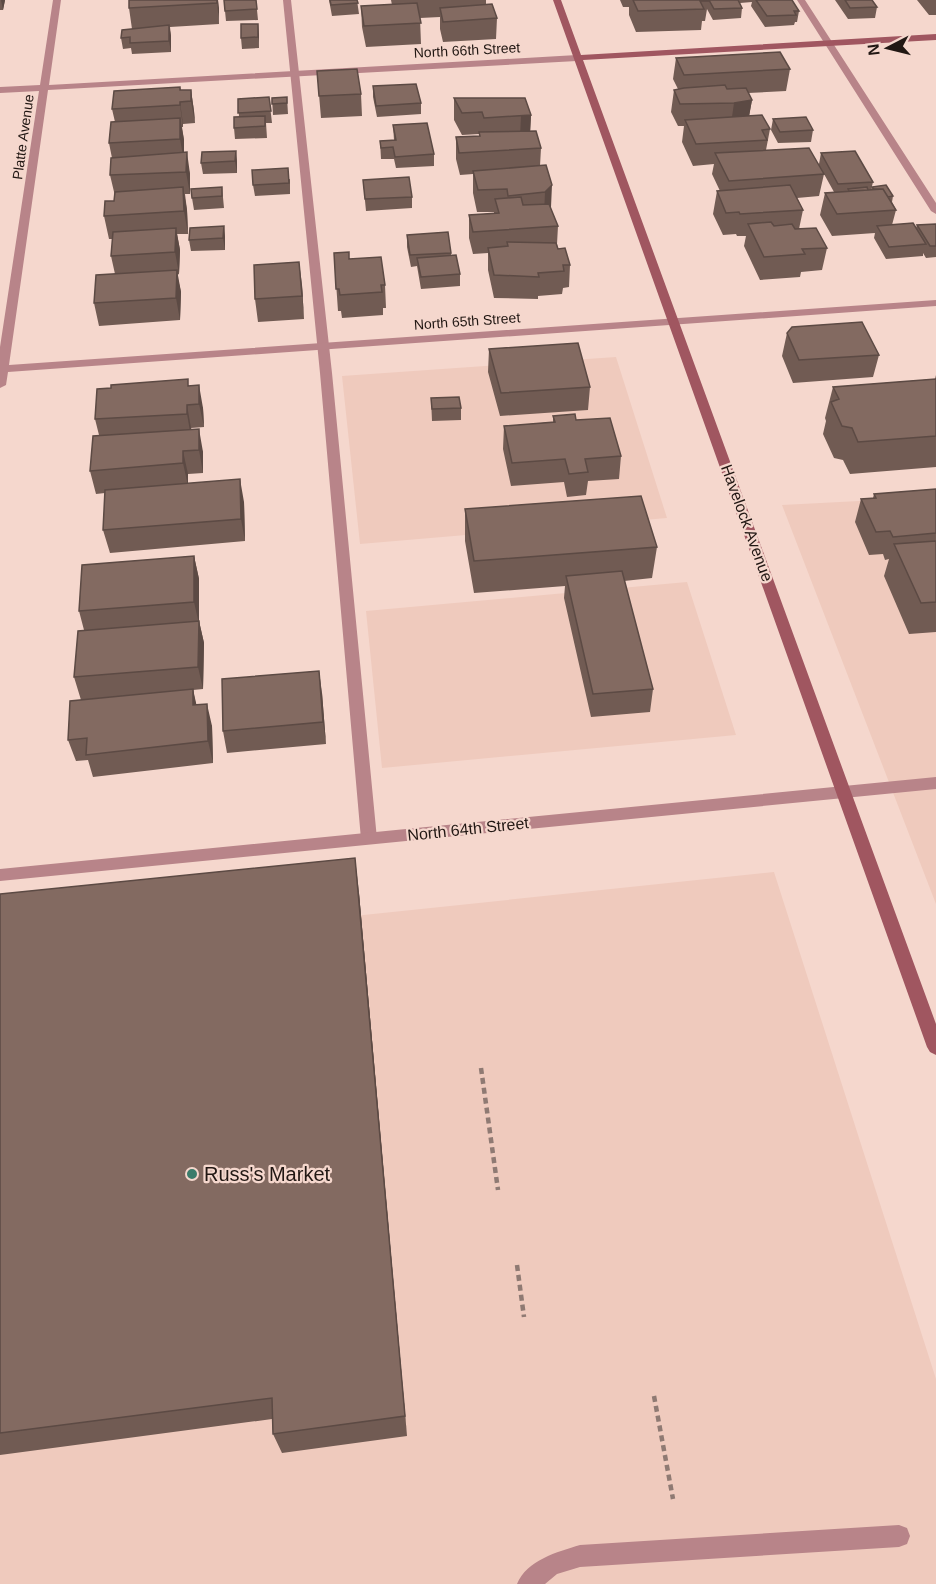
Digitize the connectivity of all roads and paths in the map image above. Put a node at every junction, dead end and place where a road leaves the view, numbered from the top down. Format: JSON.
{"nodes":[{"id":1,"x":57,"y":0,"type":"edge"},
{"id":2,"x":287,"y":0,"type":"edge"},
{"id":3,"x":557,"y":0,"type":"edge"},
{"id":4,"x":801,"y":0,"type":"edge"},
{"id":5,"x":936,"y":38,"type":"edge"},
{"id":6,"x":829,"y":43,"type":"junction"},
{"id":7,"x":577,"y":58,"type":"junction"},
{"id":8,"x":294,"y":73,"type":"junction"},
{"id":9,"x":44,"y":87,"type":"junction"},
{"id":10,"x":0,"y":90,"type":"edge"},
{"id":11,"x":936,"y":212,"type":"edge"},
{"id":12,"x":936,"y":303,"type":"edge"},
{"id":13,"x":675,"y":322,"type":"junction"},
{"id":14,"x":323,"y":346,"type":"junction"},
{"id":15,"x":1,"y":369,"type":"edge"},
{"id":16,"x":0,"y":385,"type":"edge"},
{"id":17,"x":936,"y":783,"type":"edge"},
{"id":18,"x":843,"y":792,"type":"junction"},
{"id":19,"x":369,"y":839,"type":"junction"},
{"id":20,"x":0,"y":875,"type":"edge"},
{"id":21,"x":936,"y":1047,"type":"edge"},
{"id":22,"x":481,"y":1068,"type":"dead end"},
{"id":23,"x":498,"y":1190,"type":"dead end"},
{"id":24,"x":517,"y":1265,"type":"dead end"},
{"id":25,"x":524,"y":1317,"type":"dead end"},
{"id":26,"x":654,"y":1395,"type":"dead end"},
{"id":27,"x":673,"y":1499,"type":"dead end"},
{"id":28,"x":899,"y":1536,"type":"dead end"},
{"id":29,"x":528,"y":1584,"type":"edge"}],
"edges":[{"from":1,"to":9,"type":"street","name":"Platte Avenue"},
{"from":2,"to":8,"type":"street"},
{"from":3,"to":7,"type":"main road","name":"Havelock Avenue"},
{"from":4,"to":6,"type":"street"},
{"from":5,"to":6,"type":"main road","name":"North 66th Street"},
{"from":6,"to":7,"type":"main road","name":"North 66th Street"},
{"from":6,"to":11,"type":"street"},
{"from":7,"to":8,"type":"street","name":"North 66th Street"},
{"from":7,"to":13,"type":"main road","name":"Havelock Avenue"},
{"from":8,"to":9,"type":"street","name":"North 66th Street"},
{"from":8,"to":14,"type":"street"},
{"from":9,"to":10,"type":"street","name":"North 66th Street"},
{"from":9,"to":15,"type":"street","name":"Platte Avenue"},
{"from":12,"to":13,"type":"street","name":"North 65th Street"},
{"from":13,"to":14,"type":"street","name":"North 65th Street"},
{"from":13,"to":18,"type":"main road","name":"Havelock Avenue"},
{"from":14,"to":15,"type":"street","name":"North 65th Street"},
{"from":14,"to":19,"type":"street"},
{"from":15,"to":16,"type":"street","name":"Platte Avenue"},
{"from":17,"to":18,"type":"street","name":"North 64th Street"},
{"from":18,"to":19,"type":"street","name":"North 64th Street"},
{"from":18,"to":21,"type":"main road","name":"Havelock Avenue"},
{"from":19,"to":20,"type":"street","name":"North 64th Street"},
{"from":22,"to":23,"type":"path"},
{"from":24,"to":25,"type":"path"},
{"from":26,"to":27,"type":"path"},
{"from":28,"to":29,"type":"street"}]}
